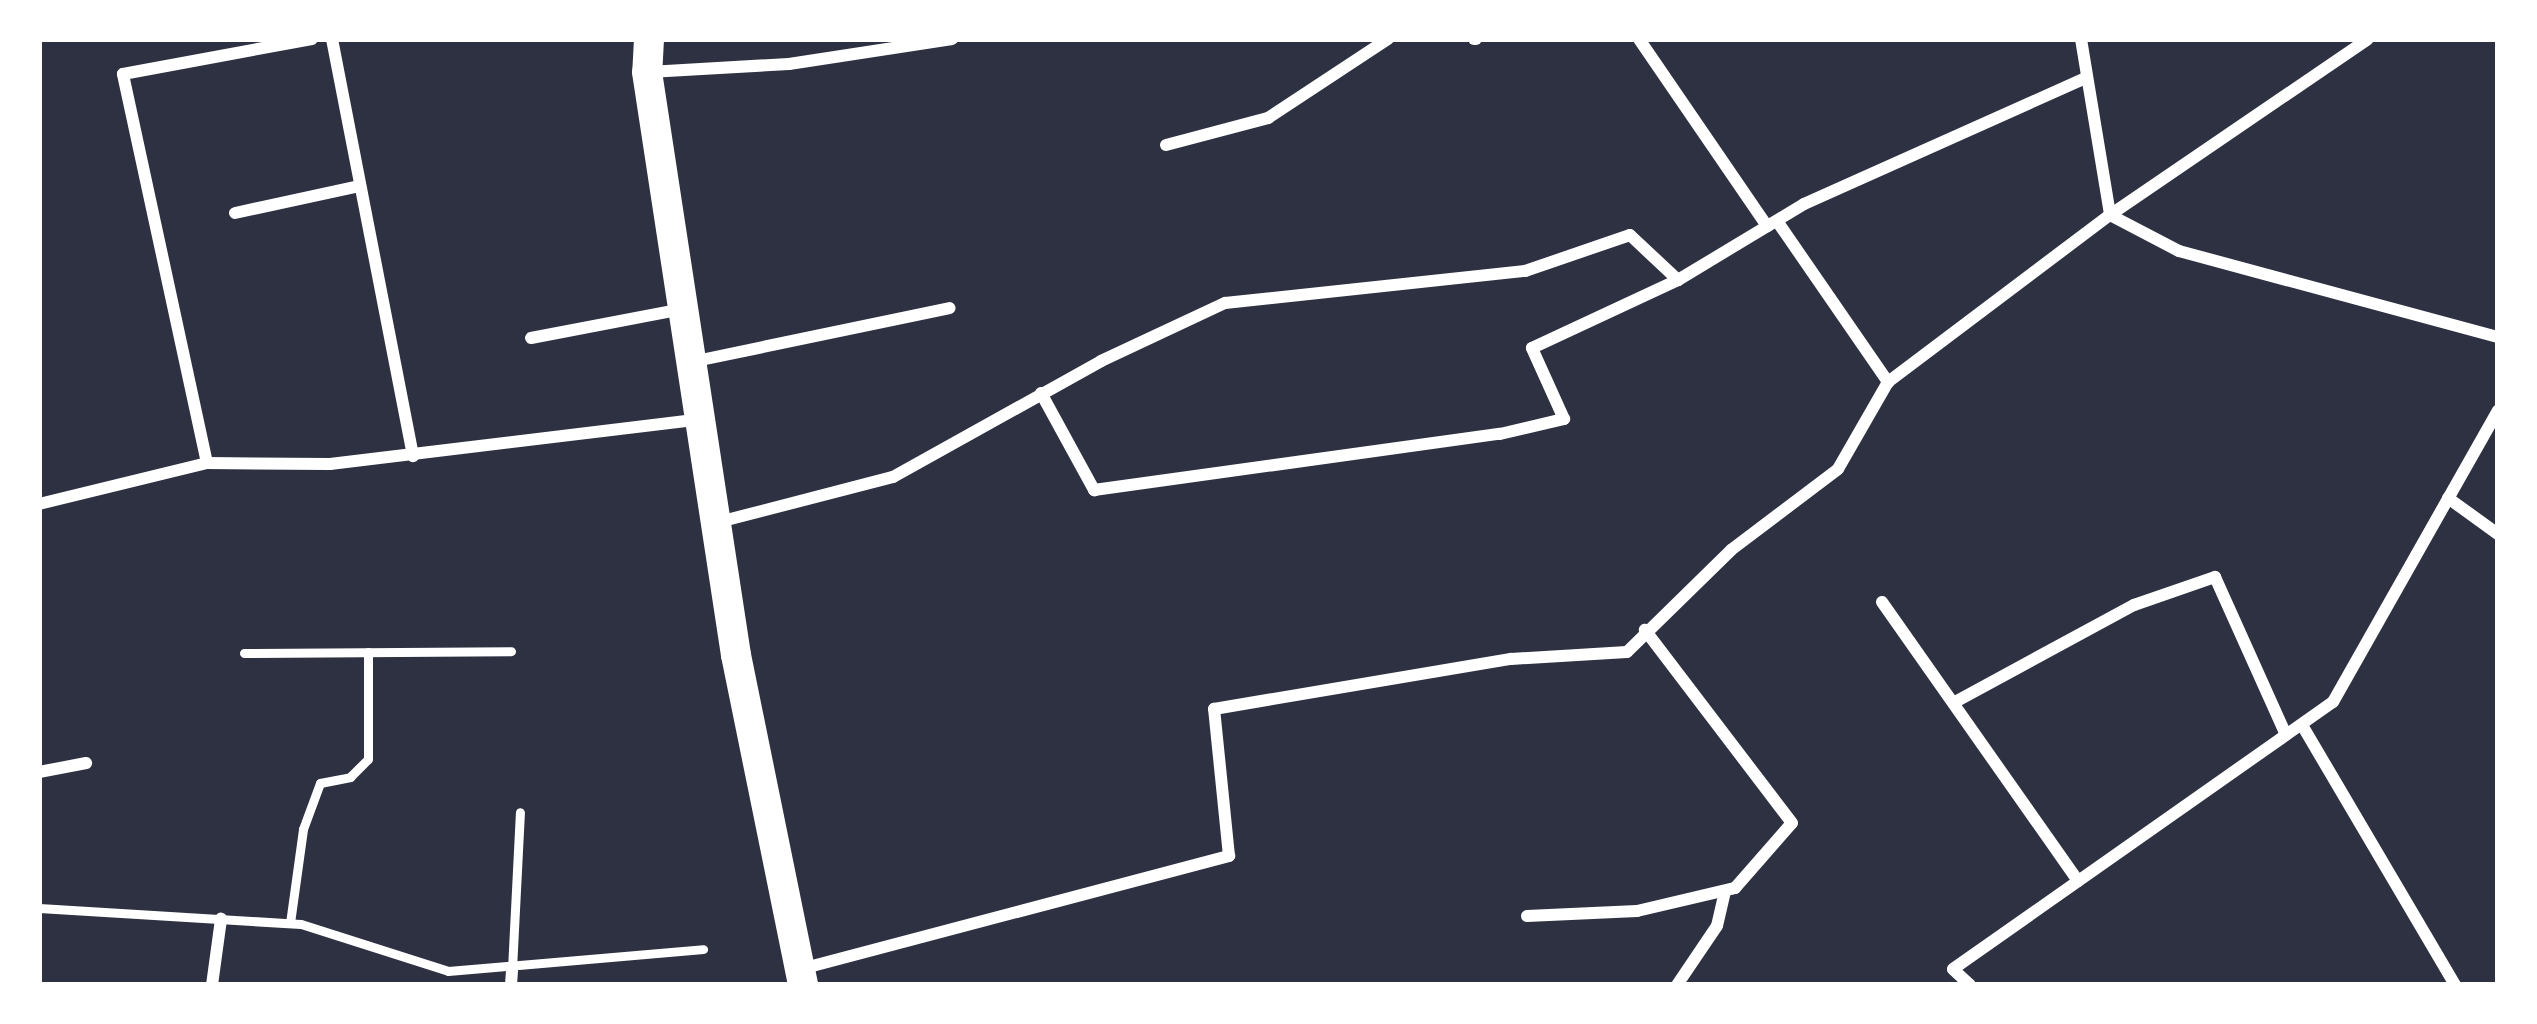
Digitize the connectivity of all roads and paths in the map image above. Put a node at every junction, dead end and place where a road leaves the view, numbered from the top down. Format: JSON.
{"nodes":[{"id":1,"x":312,"y":39,"type":"edge"},
{"id":2,"x":332,"y":39,"type":"edge"},
{"id":3,"x":650,"y":39,"type":"edge"},
{"id":4,"x":952,"y":39,"type":"edge"},
{"id":5,"x":1388,"y":39,"type":"edge"},
{"id":6,"x":1639,"y":39,"type":"edge"},
{"id":7,"x":2081,"y":39,"type":"edge"},
{"id":8,"x":2368,"y":39,"type":"edge"},
{"id":9,"x":647,"y":72,"type":"junction"},
{"id":10,"x":2084,"y":79,"type":"junction"},
{"id":11,"x":1166,"y":146,"type":"dead end"},
{"id":12,"x":360,"y":186,"type":"junction"},
{"id":13,"x":235,"y":214,"type":"dead end"},
{"id":14,"x":2110,"y":215,"type":"junction"},
{"id":15,"x":1772,"y":224,"type":"junction"},
{"id":16,"x":1678,"y":280,"type":"junction"},
{"id":17,"x":686,"y":308,"type":"junction"},
{"id":18,"x":950,"y":308,"type":"dead end"},
{"id":19,"x":2498,"y":337,"type":"edge"},
{"id":20,"x":532,"y":338,"type":"dead end"},
{"id":21,"x":696,"y":361,"type":"junction"},
{"id":22,"x":1888,"y":382,"type":"junction"},
{"id":23,"x":1041,"y":393,"type":"junction"},
{"id":24,"x":2498,"y":410,"type":"edge"},
{"id":25,"x":703,"y":419,"type":"junction"},
{"id":26,"x":413,"y":456,"type":"junction"},
{"id":27,"x":207,"y":463,"type":"junction"},
{"id":28,"x":2448,"y":498,"type":"junction"},
{"id":29,"x":39,"y":504,"type":"edge"},
{"id":30,"x":714,"y":523,"type":"junction"},
{"id":31,"x":2498,"y":534,"type":"edge"},
{"id":32,"x":1882,"y":602,"type":"dead end"},
{"id":33,"x":1646,"y":630,"type":"junction"},
{"id":34,"x":511,"y":651,"type":"dead end"},
{"id":35,"x":368,"y":652,"type":"junction"},
{"id":36,"x":244,"y":653,"type":"dead end"},
{"id":37,"x":1955,"y":702,"type":"junction"},
{"id":38,"x":2302,"y":725,"type":"junction"},
{"id":39,"x":2287,"y":735,"type":"junction"},
{"id":40,"x":86,"y":763,"type":"dead end"},
{"id":41,"x":39,"y":772,"type":"edge"},
{"id":42,"x":520,"y":812,"type":"dead end"},
{"id":43,"x":2078,"y":881,"type":"junction"},
{"id":44,"x":1725,"y":891,"type":"junction"},
{"id":45,"x":39,"y":908,"type":"edge"},
{"id":46,"x":1527,"y":916,"type":"dead end"},
{"id":47,"x":221,"y":919,"type":"junction"},
{"id":48,"x":290,"y":923,"type":"junction"},
{"id":49,"x":703,"y":949,"type":"dead end"},
{"id":50,"x":512,"y":969,"type":"junction"},
{"id":51,"x":802,"y":977,"type":"edge"},
{"id":52,"x":212,"y":985,"type":"edge"},
{"id":53,"x":511,"y":985,"type":"edge"},
{"id":54,"x":1677,"y":985,"type":"edge"},
{"id":55,"x":1970,"y":985,"type":"edge"},
{"id":56,"x":2455,"y":985,"type":"edge"}],
"edges":[{"from":1,"to":27,"type":"street"},
{"from":2,"to":12,"type":"street"},
{"from":3,"to":9,"type":"main road"},
{"from":4,"to":9,"type":"street"},
{"from":5,"to":11,"type":"street"},
{"from":6,"to":15,"type":"street"},
{"from":7,"to":10,"type":"street"},
{"from":8,"to":14,"type":"street"},
{"from":9,"to":17,"type":"main road"},
{"from":10,"to":14,"type":"street"},
{"from":10,"to":15,"type":"street"},
{"from":12,"to":13,"type":"street"},
{"from":12,"to":26,"type":"street"},
{"from":14,"to":19,"type":"street"},
{"from":14,"to":22,"type":"street"},
{"from":15,"to":16,"type":"street"},
{"from":15,"to":22,"type":"street"},
{"from":16,"to":23,"type":"street"},
{"from":16,"to":23,"type":"street"},
{"from":17,"to":20,"type":"street"},
{"from":17,"to":21,"type":"main road"},
{"from":18,"to":21,"type":"street"},
{"from":21,"to":25,"type":"main road"},
{"from":22,"to":33,"type":"street"},
{"from":23,"to":30,"type":"street"},
{"from":24,"to":28,"type":"street"},
{"from":25,"to":26,"type":"street"},
{"from":25,"to":30,"type":"main road"},
{"from":26,"to":27,"type":"street"},
{"from":27,"to":29,"type":"street"},
{"from":28,"to":31,"type":"street"},
{"from":28,"to":38,"type":"street"},
{"from":30,"to":51,"type":"main road"},
{"from":32,"to":37,"type":"street"},
{"from":33,"to":44,"type":"street"},
{"from":33,"to":51,"type":"street"},
{"from":34,"to":35,"type":"lane"},
{"from":35,"to":36,"type":"lane"},
{"from":35,"to":48,"type":"lane"},
{"from":37,"to":39,"type":"street"},
{"from":37,"to":43,"type":"street"},
{"from":38,"to":39,"type":"street"},
{"from":38,"to":56,"type":"street"},
{"from":39,"to":43,"type":"street"},
{"from":40,"to":41,"type":"street"},
{"from":42,"to":50,"type":"lane"},
{"from":43,"to":55,"type":"street"},
{"from":44,"to":46,"type":"street"},
{"from":44,"to":54,"type":"street"},
{"from":45,"to":47,"type":"lane"},
{"from":47,"to":48,"type":"lane"},
{"from":47,"to":52,"type":"street"},
{"from":48,"to":50,"type":"lane"},
{"from":49,"to":50,"type":"lane"},
{"from":50,"to":53,"type":"street"}]}
